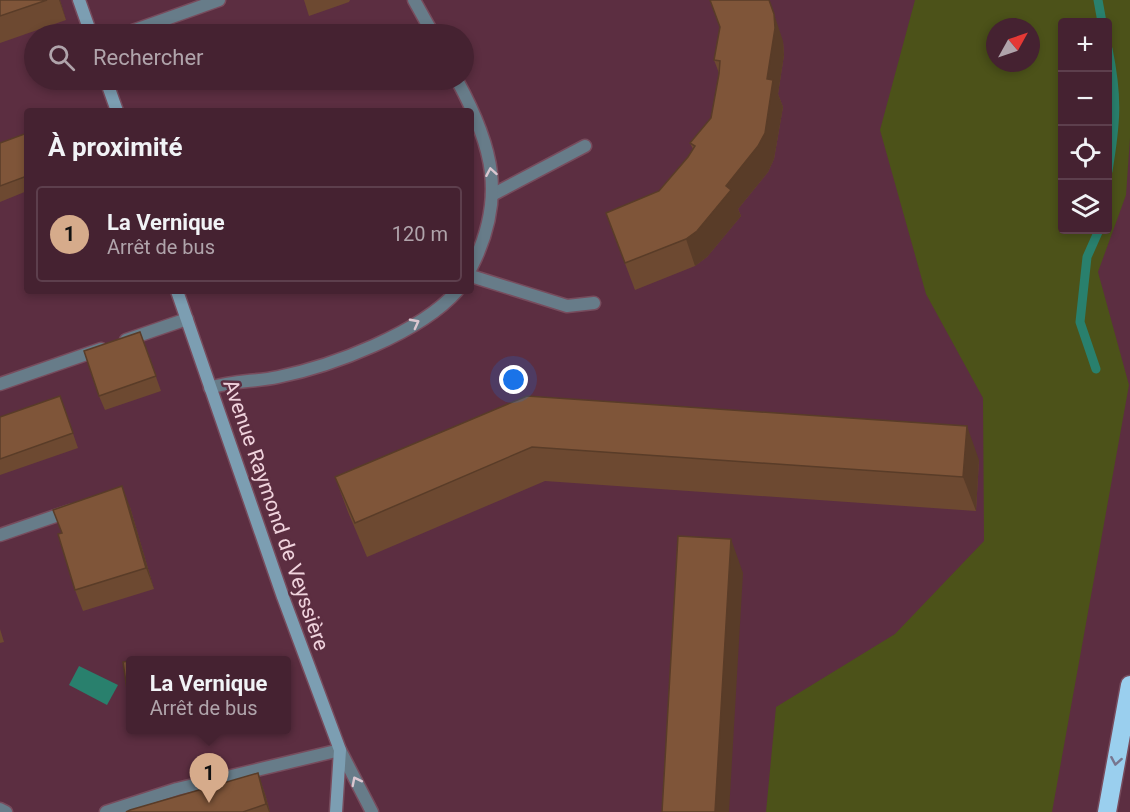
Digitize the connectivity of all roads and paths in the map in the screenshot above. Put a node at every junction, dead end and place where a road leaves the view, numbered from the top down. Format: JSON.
{"nodes":[{"id":1,"x":79,"y":0,"type":"edge"},
{"id":2,"x":219,"y":0,"type":"edge"},
{"id":3,"x":414,"y":0,"type":"edge"},
{"id":4,"x":87,"y":24,"type":"edge"},
{"id":5,"x":152,"y":24,"type":"edge"},
{"id":6,"x":427,"y":24,"type":"edge"},
{"id":7,"x":110,"y":90,"type":"edge"},
{"id":8,"x":462,"y":90,"type":"edge"},
{"id":9,"x":116,"y":108,"type":"edge"},
{"id":10,"x":470,"y":108,"type":"edge"},
{"id":11,"x":474,"y":117,"type":"edge"},
{"id":12,"x":585,"y":146,"type":"dead end"},
{"id":13,"x":492,"y":195,"type":"junction"},
{"id":14,"x":474,"y":261,"type":"edge"},
{"id":15,"x":474,"y":277,"type":"edge"},
{"id":16,"x":178,"y":294,"type":"edge"},
{"id":17,"x":454,"y":294,"type":"edge"},
{"id":18,"x":594,"y":303,"type":"dead end"},
{"id":19,"x":187,"y":319,"type":"junction"},
{"id":20,"x":0,"y":384,"type":"edge"},
{"id":21,"x":210,"y":388,"type":"junction"},
{"id":22,"x":78,"y":508,"type":"edge"},
{"id":23,"x":0,"y":535,"type":"edge"},
{"id":24,"x":1130,"y":685,"type":"edge"},
{"id":25,"x":340,"y":750,"type":"junction"},
{"id":26,"x":0,"y":809,"type":"edge"},
{"id":27,"x":6,"y":812,"type":"edge"},
{"id":28,"x":106,"y":812,"type":"edge"},
{"id":29,"x":336,"y":812,"type":"edge"},
{"id":30,"x":372,"y":812,"type":"edge"},
{"id":31,"x":1107,"y":812,"type":"edge"}],
"edges":[{"from":1,"to":4,"type":"main road"},
{"from":2,"to":5,"type":"street"},
{"from":3,"to":6,"type":"street"},
{"from":7,"to":9,"type":"main road"},
{"from":10,"to":8,"type":"street","one_way":true},
{"from":13,"to":11,"type":"street","one_way":true},
{"from":12,"to":13,"type":"street"},
{"from":13,"to":14,"type":"street"},
{"from":15,"to":18,"type":"street"},
{"from":16,"to":19,"type":"main road","name":"Avenue Raymond de Veyssière"},
{"from":21,"to":17,"type":"street","one_way":true},
{"from":19,"to":20,"type":"street"},
{"from":19,"to":21,"type":"main road","name":"Avenue Raymond de Veyssière"},
{"from":21,"to":25,"type":"main road","name":"Avenue Raymond de Veyssière"},
{"from":22,"to":23,"type":"street"},
{"from":24,"to":31,"type":"highway","one_way":true},
{"from":25,"to":28,"type":"street"},
{"from":25,"to":29,"type":"main road"},
{"from":30,"to":25,"type":"street","one_way":true},
{"from":26,"to":27,"type":"street"}]}
